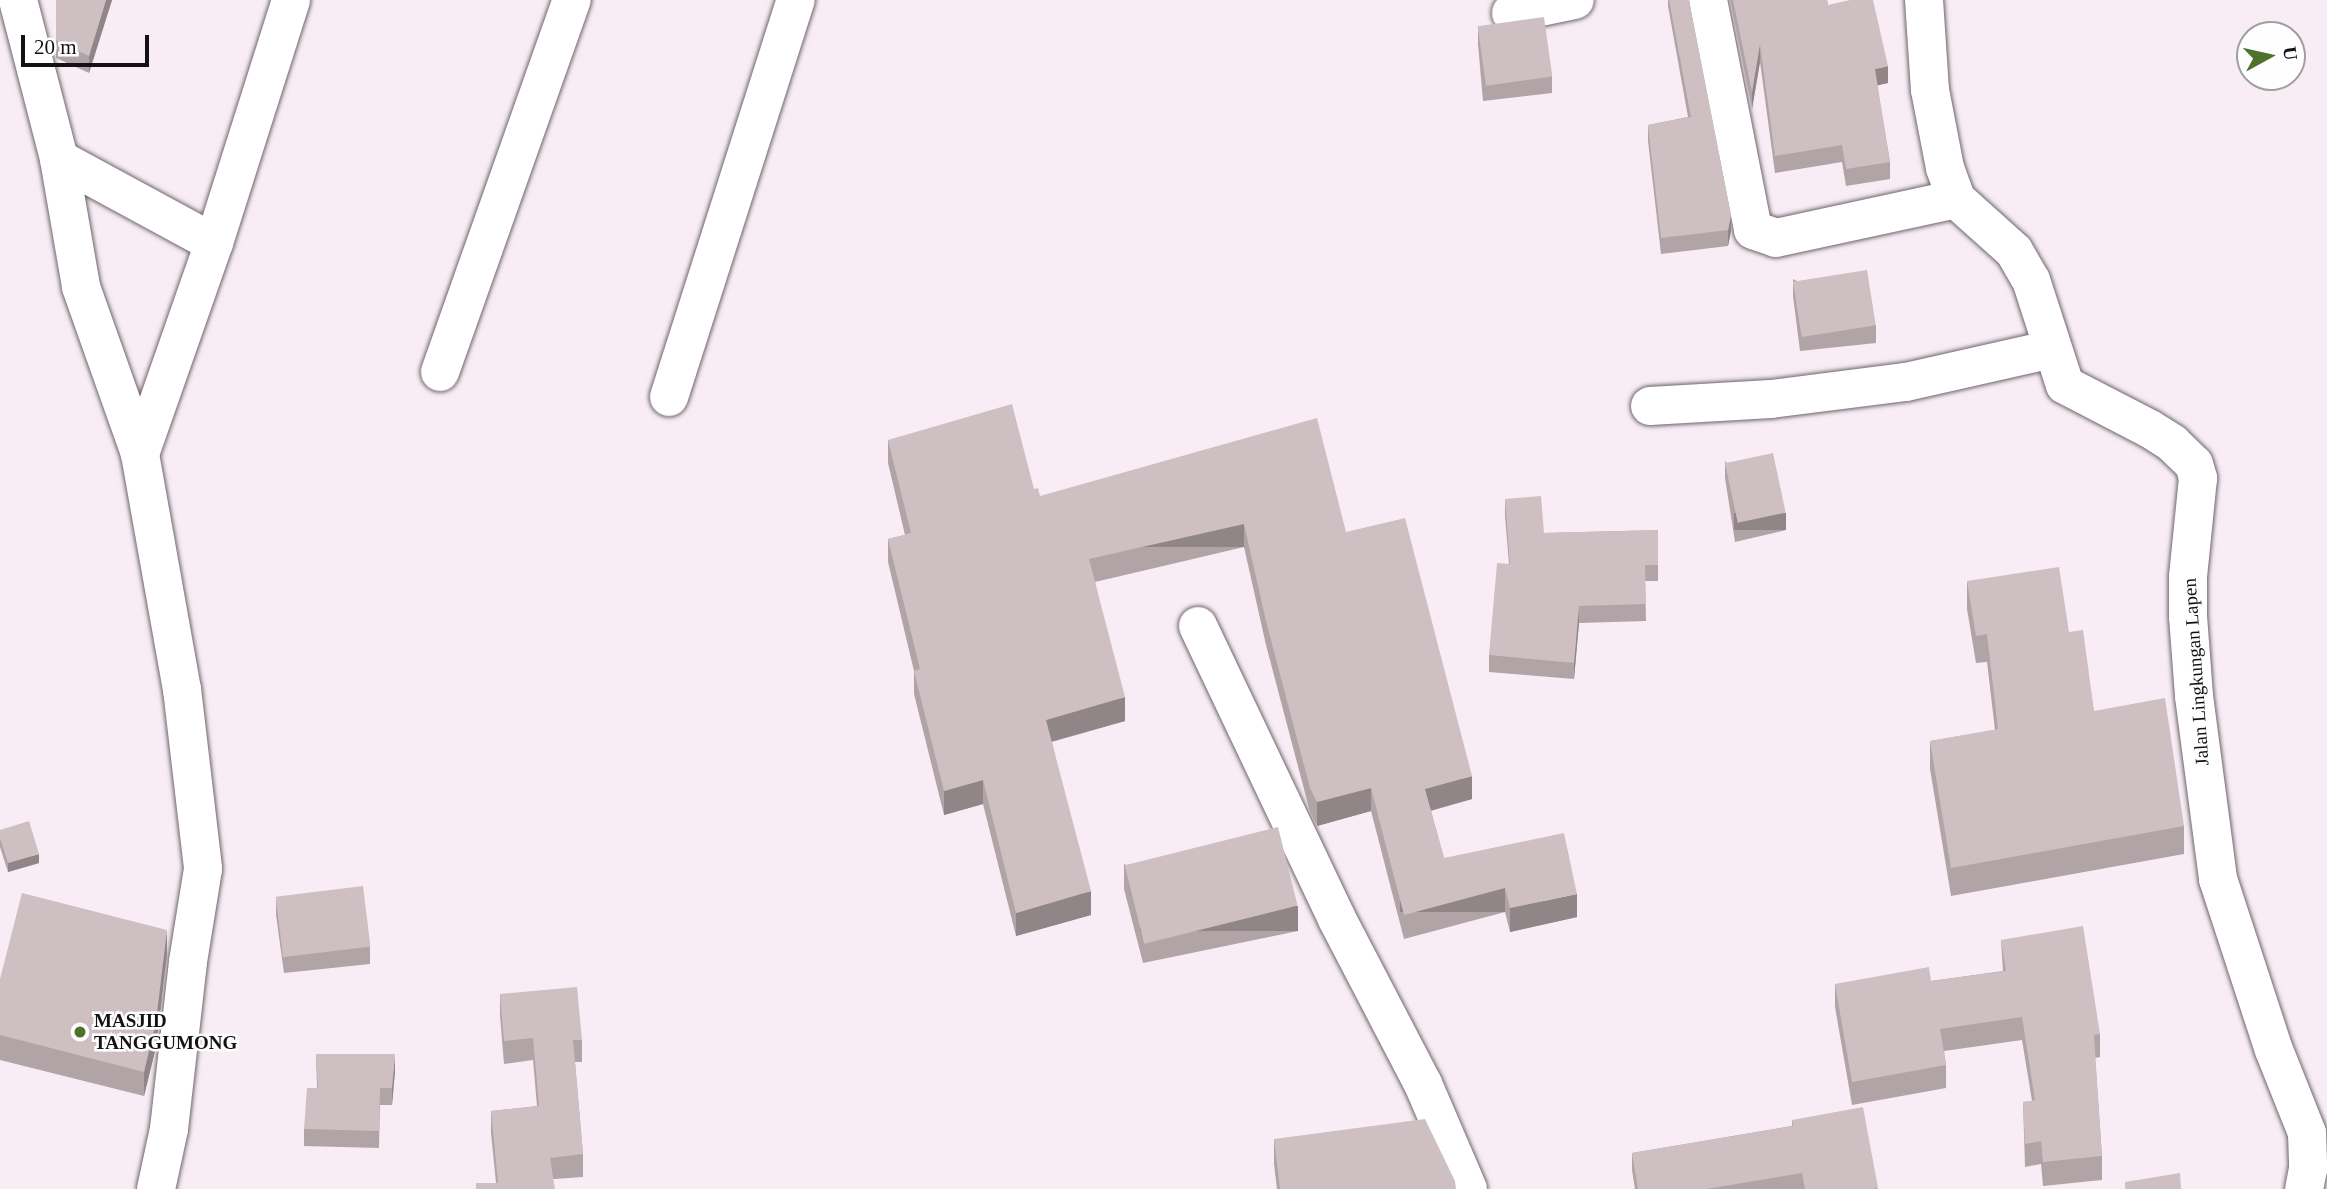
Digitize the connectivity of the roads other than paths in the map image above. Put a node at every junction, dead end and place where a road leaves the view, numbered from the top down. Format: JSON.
{"nodes":[{"id":1,"x":18,"y":0,"type":"edge"},
{"id":2,"x":291,"y":0,"type":"edge"},
{"id":3,"x":572,"y":0,"type":"edge"},
{"id":4,"x":796,"y":0,"type":"edge"},
{"id":5,"x":1575,"y":0,"type":"edge"},
{"id":6,"x":1708,"y":0,"type":"edge"},
{"id":7,"x":1924,"y":0,"type":"edge"},
{"id":8,"x":1511,"y":13,"type":"dead end"},
{"id":9,"x":59,"y":159,"type":"junction"},
{"id":10,"x":1956,"y":199,"type":"junction"},
{"id":11,"x":214,"y":243,"type":"junction"},
{"id":12,"x":2052,"y":349,"type":"junction"},
{"id":13,"x":440,"y":372,"type":"dead end"},
{"id":14,"x":669,"y":397,"type":"dead end"},
{"id":15,"x":1650,"y":406,"type":"dead end"},
{"id":16,"x":140,"y":454,"type":"junction"},
{"id":17,"x":1198,"y":626,"type":"dead end"},
{"id":18,"x":156,"y":1189,"type":"edge"},
{"id":19,"x":1468,"y":1189,"type":"edge"},
{"id":20,"x":2304,"y":1189,"type":"edge"}],
"edges":[{"from":1,"to":9,"type":"street"},
{"from":2,"to":11,"type":"street"},
{"from":3,"to":13,"type":"street"},
{"from":4,"to":14,"type":"street"},
{"from":5,"to":8,"type":"street"},
{"from":6,"to":10,"type":"street"},
{"from":7,"to":10,"type":"street","name":"Jalan Lingkungan Lapen"},
{"from":9,"to":11,"type":"street"},
{"from":9,"to":16,"type":"street"},
{"from":10,"to":12,"type":"street","name":"Jalan Lingkungan Lapen"},
{"from":11,"to":16,"type":"street"},
{"from":12,"to":15,"type":"street"},
{"from":12,"to":20,"type":"street","name":"Jalan Lingkungan Lapen"},
{"from":16,"to":18,"type":"street"},
{"from":17,"to":19,"type":"street"}]}
